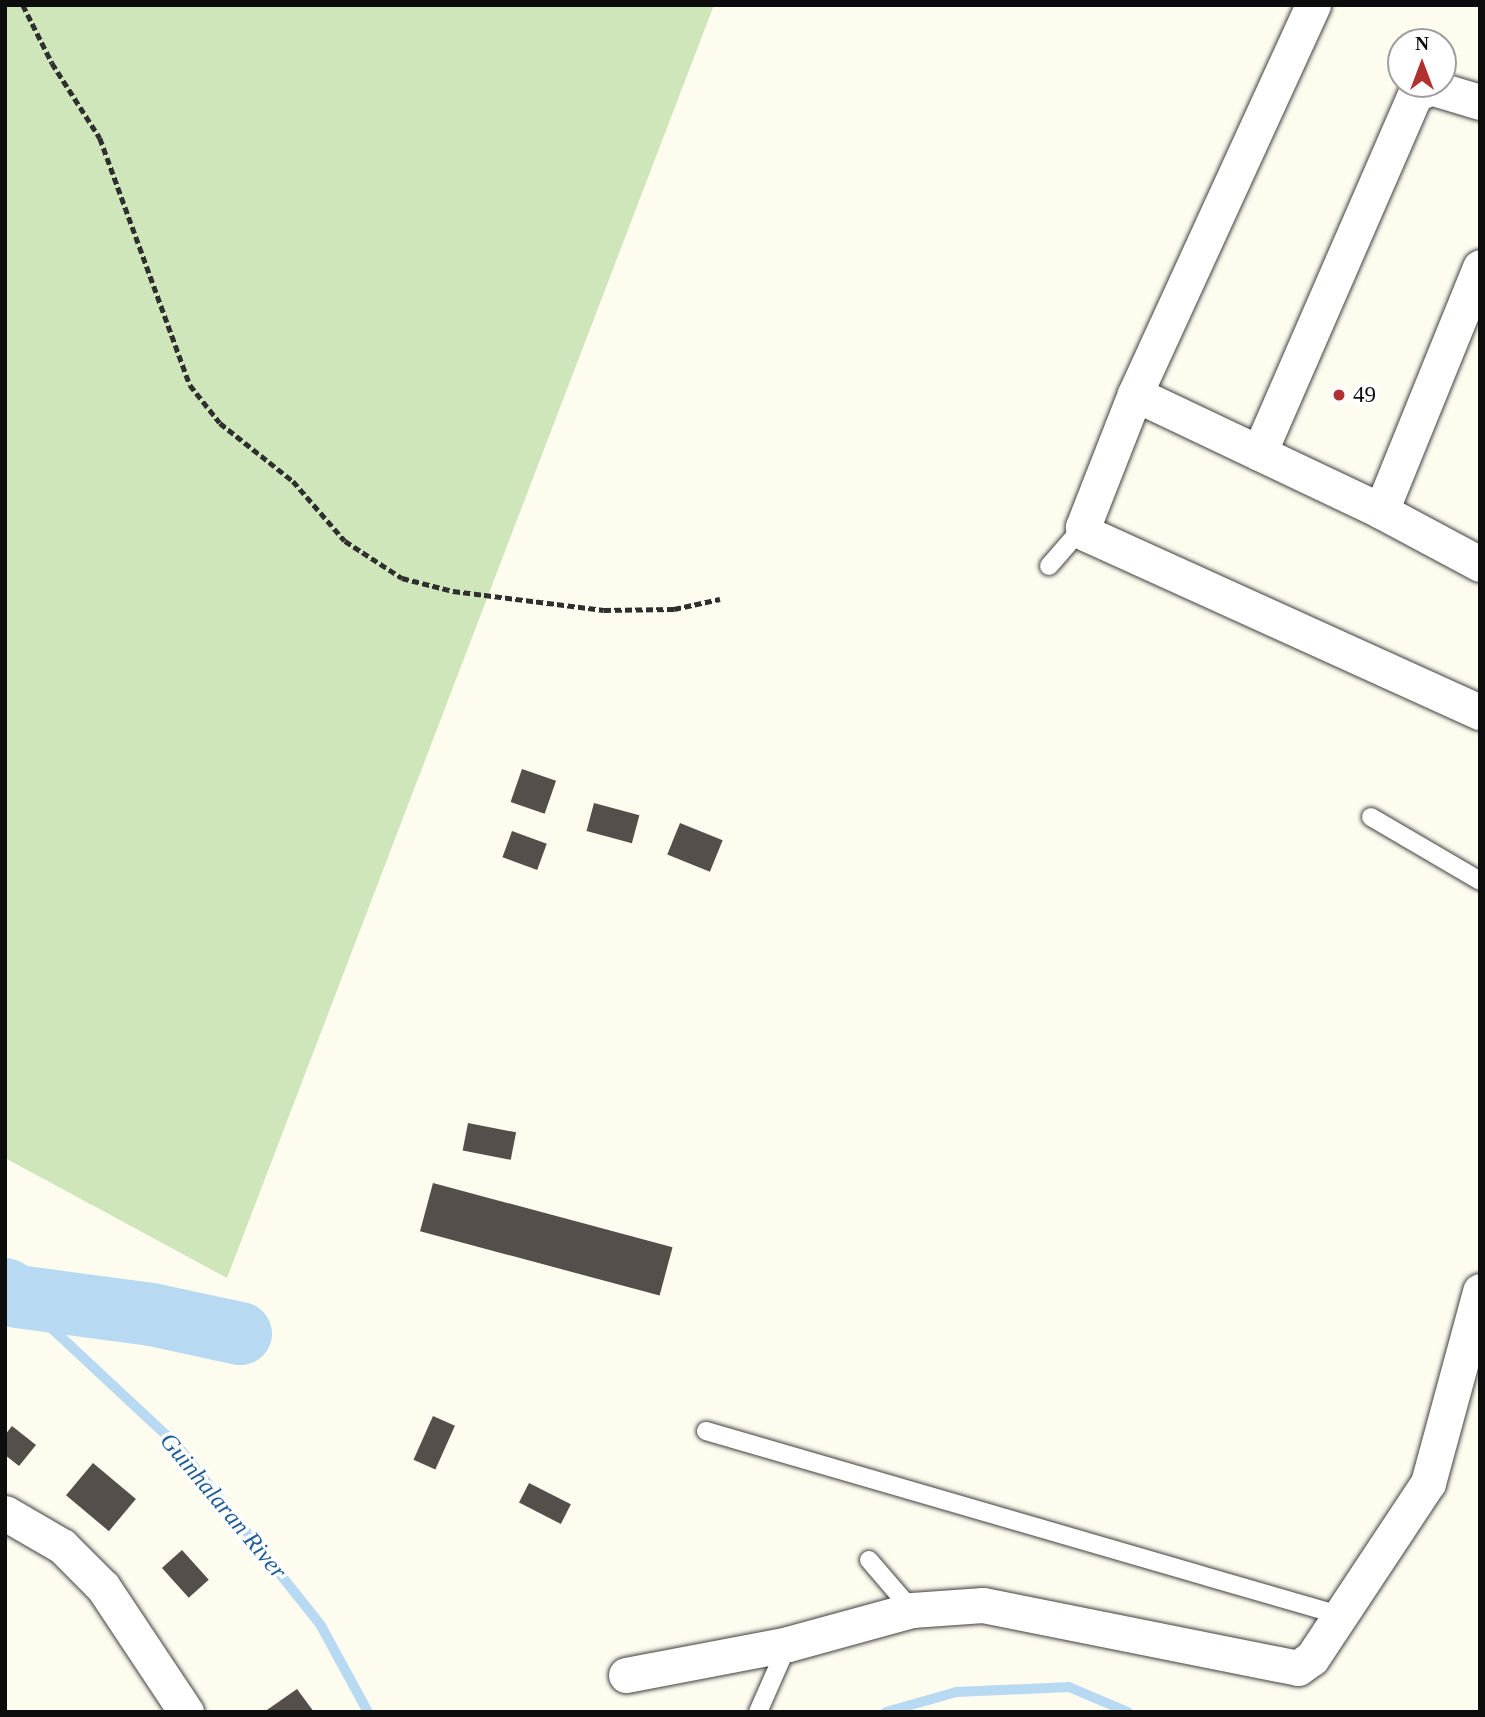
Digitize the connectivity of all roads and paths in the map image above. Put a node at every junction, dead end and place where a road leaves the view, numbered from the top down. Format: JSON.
{"nodes":[{"id":1,"x":23,"y":5,"type":"edge"},
{"id":2,"x":1313,"y":5,"type":"edge"},
{"id":3,"x":1480,"y":102,"type":"edge"},
{"id":4,"x":1480,"y":267,"type":"edge"},
{"id":5,"x":1135,"y":394,"type":"junction"},
{"id":6,"x":1259,"y":453,"type":"junction"},
{"id":7,"x":1381,"y":511,"type":"junction"},
{"id":8,"x":1083,"y":527,"type":"junction"},
{"id":9,"x":1480,"y":564,"type":"edge"},
{"id":10,"x":1049,"y":566,"type":"dead end"},
{"id":11,"x":720,"y":599,"type":"dead end"},
{"id":12,"x":1480,"y":712,"type":"edge"},
{"id":13,"x":1371,"y":817,"type":"dead end"},
{"id":14,"x":1480,"y":881,"type":"edge"},
{"id":15,"x":1480,"y":1292,"type":"edge"},
{"id":16,"x":706,"y":1431,"type":"dead end"},
{"id":17,"x":5,"y":1513,"type":"edge"},
{"id":18,"x":869,"y":1560,"type":"dead end"},
{"id":19,"x":912,"y":1610,"type":"junction"},
{"id":20,"x":1339,"y":1615,"type":"junction"},
{"id":21,"x":788,"y":1644,"type":"junction"},
{"id":22,"x":626,"y":1675,"type":"dead end"},
{"id":23,"x":187,"y":1712,"type":"edge"},
{"id":24,"x":758,"y":1712,"type":"edge"}],
"edges":[{"from":1,"to":11,"type":"path"},
{"from":2,"to":5,"type":"street"},
{"from":3,"to":6,"type":"street"},
{"from":4,"to":7,"type":"street"},
{"from":5,"to":6,"type":"street"},
{"from":5,"to":8,"type":"street"},
{"from":6,"to":7,"type":"street"},
{"from":7,"to":9,"type":"street"},
{"from":8,"to":10,"type":"lane"},
{"from":8,"to":12,"type":"street"},
{"from":13,"to":14,"type":"lane"},
{"from":15,"to":20,"type":"street"},
{"from":16,"to":20,"type":"lane"},
{"from":17,"to":23,"type":"street"},
{"from":18,"to":19,"type":"lane"},
{"from":19,"to":20,"type":"street"},
{"from":19,"to":21,"type":"street"},
{"from":21,"to":22,"type":"street"},
{"from":21,"to":24,"type":"lane"}]}
